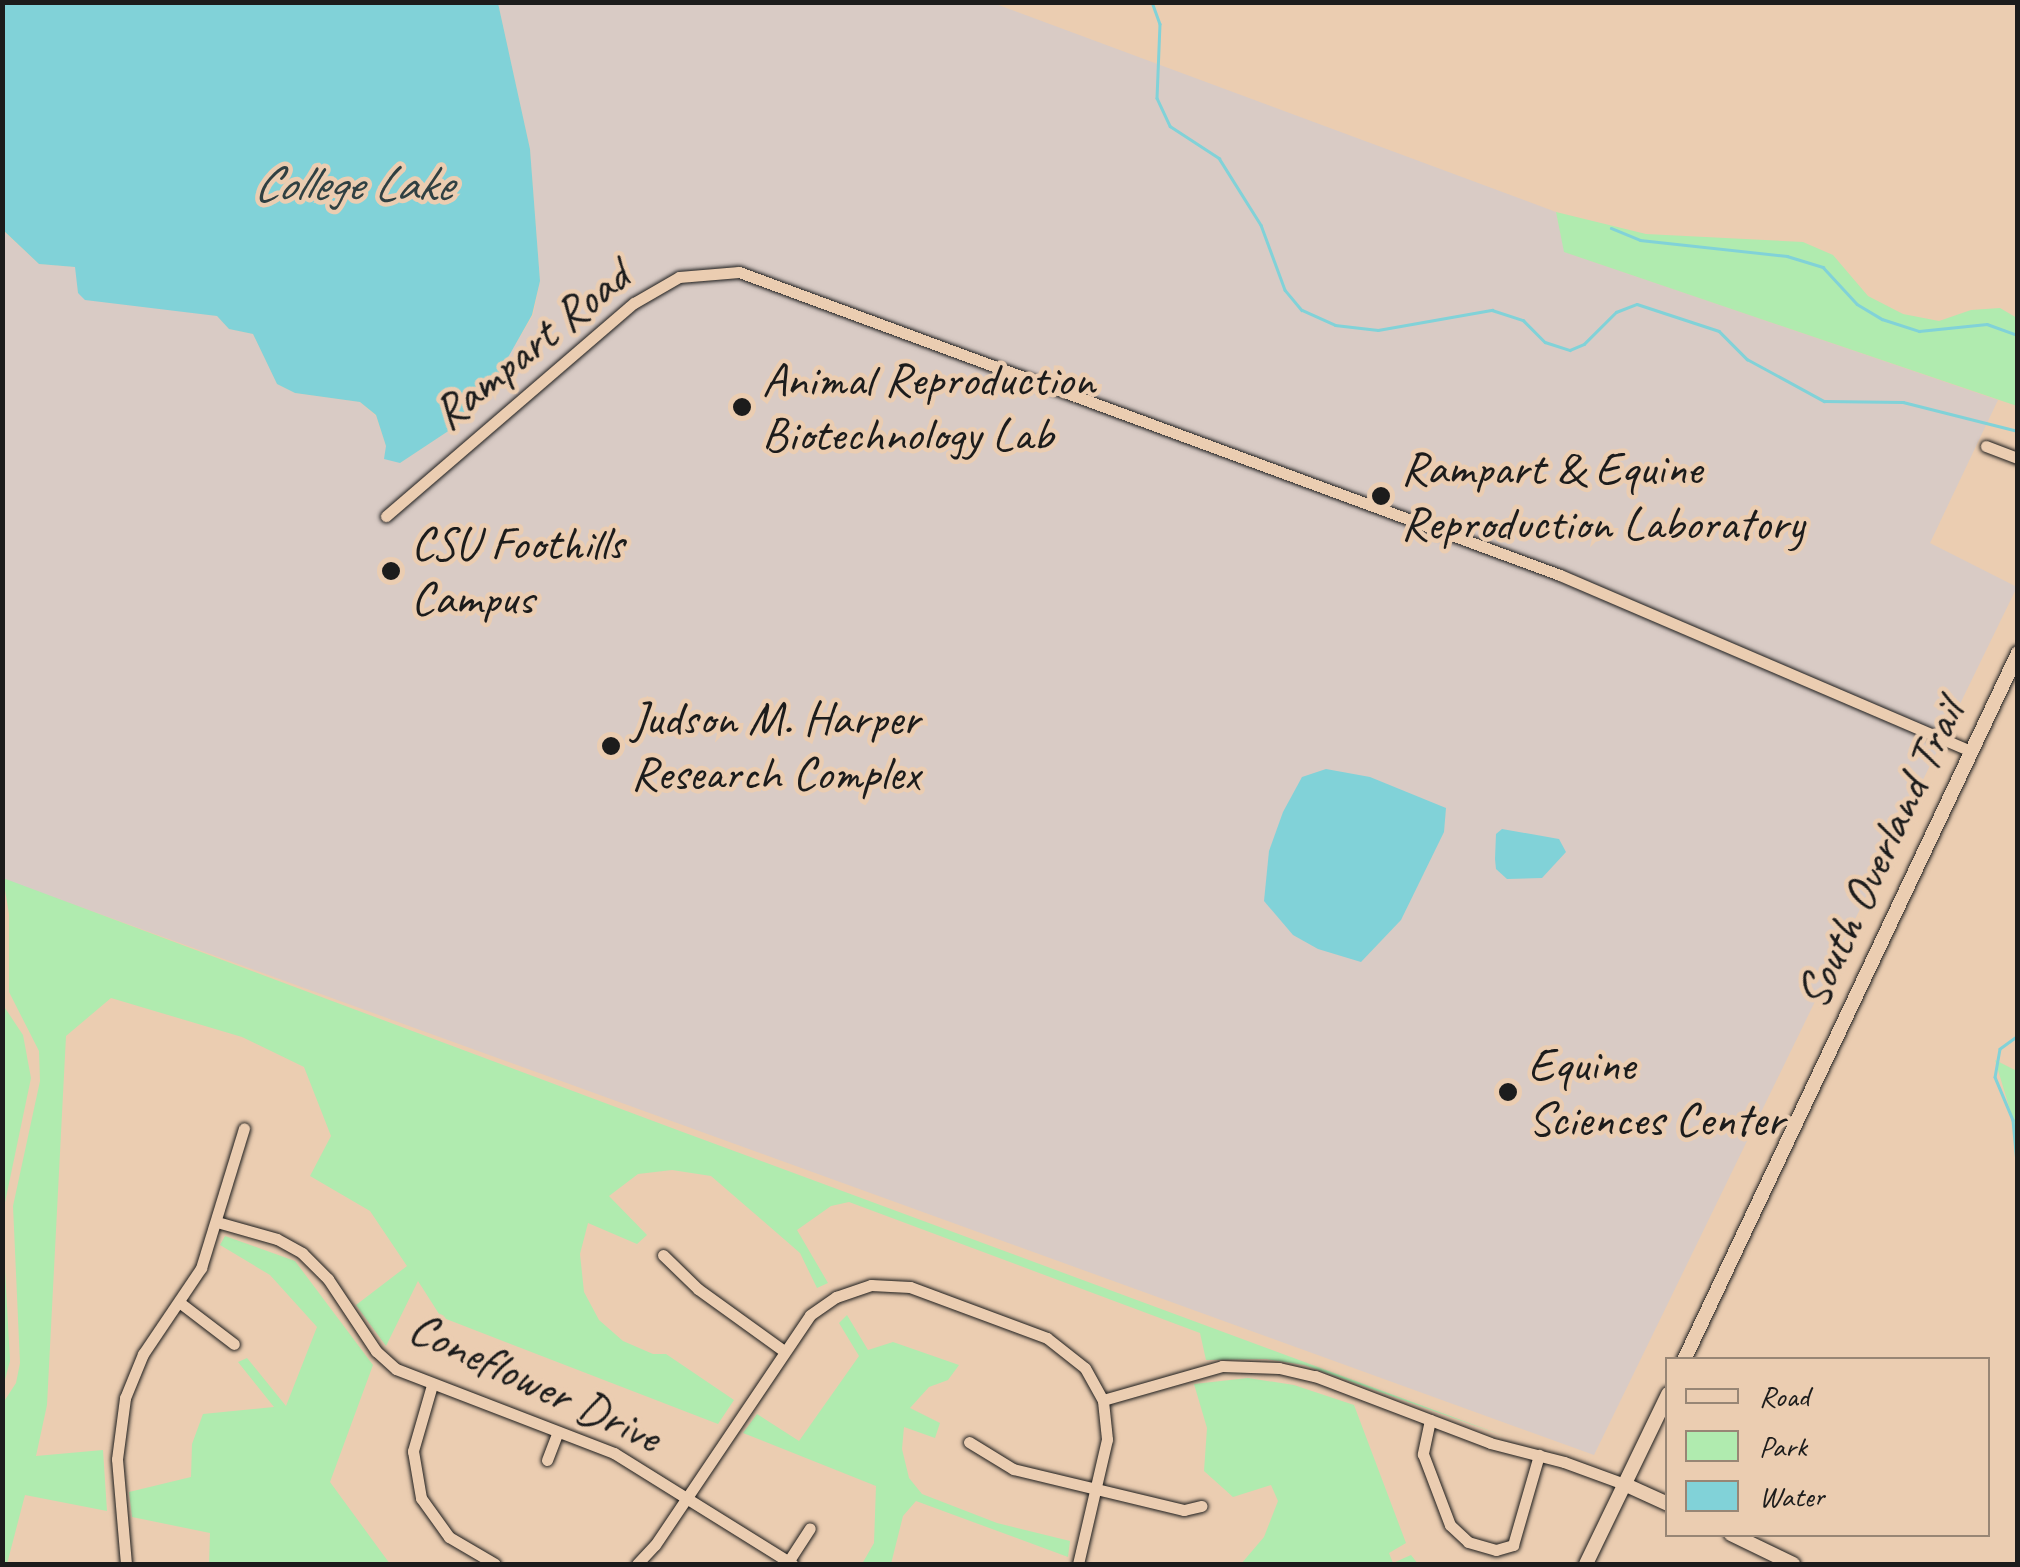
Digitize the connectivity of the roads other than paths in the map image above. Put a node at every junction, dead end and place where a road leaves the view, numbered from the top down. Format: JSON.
{"nodes":[{"id":1,"x":1986,"y":446,"type":"dead end"},
{"id":2,"x":2018,"y":458,"type":"edge"},
{"id":3,"x":386,"y":516,"type":"dead end"},
{"id":4,"x":2018,"y":653,"type":"edge"},
{"id":5,"x":1971,"y":750,"type":"junction"},
{"id":6,"x":244,"y":1128,"type":"dead end"},
{"id":7,"x":218,"y":1222,"type":"junction"},
{"id":8,"x":663,"y":1255,"type":"dead end"},
{"id":9,"x":178,"y":1302,"type":"junction"},
{"id":10,"x":234,"y":1344,"type":"dead end"},
{"id":11,"x":784,"y":1351,"type":"junction"},
{"id":12,"x":1685,"y":1357,"type":"edge"},
{"id":13,"x":432,"y":1385,"type":"junction"},
{"id":14,"x":1103,"y":1400,"type":"junction"},
{"id":15,"x":1665,"y":1400,"type":"edge"},
{"id":16,"x":1430,"y":1420,"type":"junction"},
{"id":17,"x":558,"y":1432,"type":"junction"},
{"id":18,"x":969,"y":1442,"type":"dead end"},
{"id":19,"x":1540,"y":1455,"type":"junction"},
{"id":20,"x":547,"y":1460,"type":"dead end"},
{"id":21,"x":1624,"y":1484,"type":"junction"},
{"id":22,"x":1096,"y":1491,"type":"junction"},
{"id":23,"x":686,"y":1497,"type":"junction"},
{"id":24,"x":1665,"y":1503,"type":"edge"},
{"id":25,"x":1202,"y":1506,"type":"dead end"},
{"id":26,"x":810,"y":1528,"type":"dead end"},
{"id":27,"x":1737,"y":1537,"type":"edge"},
{"id":28,"x":790,"y":1563,"type":"edge"},
{"id":29,"x":126,"y":1564,"type":"edge"},
{"id":30,"x":495,"y":1564,"type":"edge"},
{"id":31,"x":637,"y":1564,"type":"edge"},
{"id":32,"x":1078,"y":1564,"type":"edge"},
{"id":33,"x":1586,"y":1564,"type":"edge"},
{"id":34,"x":1793,"y":1564,"type":"edge"}],
"edges":[{"from":1,"to":2,"type":"street"},
{"from":3,"to":5,"type":"street","name":"Rampart Road"},
{"from":4,"to":5,"type":"main road","name":"South Overland Trail"},
{"from":5,"to":12,"type":"main road","name":"South Overland Trail"},
{"from":6,"to":7,"type":"street"},
{"from":7,"to":9,"type":"street"},
{"from":7,"to":13,"type":"street","name":"Coneflower Drive"},
{"from":8,"to":11,"type":"street"},
{"from":9,"to":10,"type":"street"},
{"from":9,"to":29,"type":"street"},
{"from":11,"to":14,"type":"street"},
{"from":11,"to":23,"type":"street"},
{"from":13,"to":17,"type":"street","name":"Coneflower Drive"},
{"from":13,"to":30,"type":"street"},
{"from":14,"to":16,"type":"street"},
{"from":14,"to":22,"type":"street"},
{"from":15,"to":21,"type":"main road"},
{"from":16,"to":19,"type":"street"},
{"from":16,"to":19,"type":"street"},
{"from":17,"to":20,"type":"street"},
{"from":17,"to":23,"type":"street","name":"Coneflower Drive"},
{"from":18,"to":22,"type":"street"},
{"from":19,"to":21,"type":"street"},
{"from":21,"to":24,"type":"main road"},
{"from":21,"to":33,"type":"main road"},
{"from":22,"to":25,"type":"street"},
{"from":22,"to":32,"type":"street"},
{"from":23,"to":28,"type":"street","name":"Coneflower Drive"},
{"from":23,"to":31,"type":"street"},
{"from":26,"to":28,"type":"street"},
{"from":27,"to":34,"type":"main road"}]}
